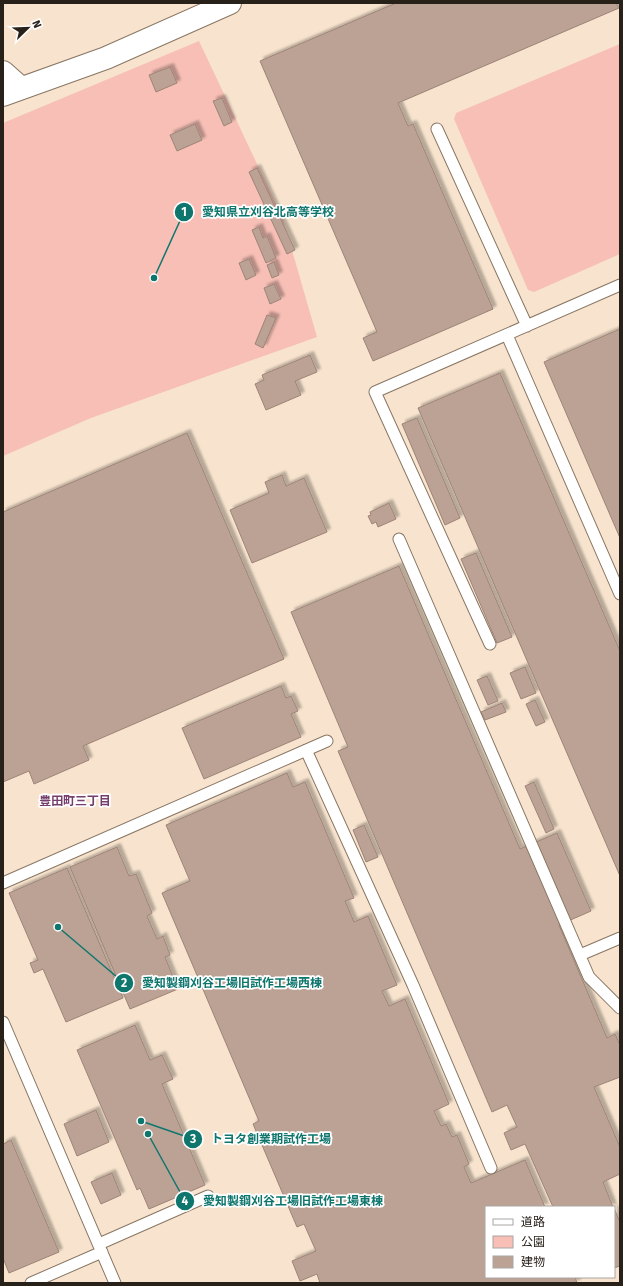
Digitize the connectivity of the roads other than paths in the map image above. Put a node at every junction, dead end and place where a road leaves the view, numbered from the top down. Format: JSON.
{"nodes":[{"id":1,"x":218,"y":5,"type":"edge"},
{"id":2,"x":3,"y":72,"type":"edge"},
{"id":3,"x":12,"y":92,"type":"edge"},
{"id":4,"x":437,"y":129,"type":"dead end"},
{"id":5,"x":620,"y":285,"type":"edge"},
{"id":6,"x":527,"y":326,"type":"junction"},
{"id":7,"x":507,"y":335,"type":"junction"},
{"id":8,"x":399,"y":539,"type":"dead end"},
{"id":9,"x":620,"y":594,"type":"edge"},
{"id":10,"x":490,"y":644,"type":"dead end"},
{"id":11,"x":327,"y":741,"type":"dead end"},
{"id":12,"x":306,"y":750,"type":"junction"},
{"id":13,"x":3,"y":882,"type":"edge"},
{"id":14,"x":620,"y":938,"type":"edge"},
{"id":15,"x":580,"y":955,"type":"junction"},
{"id":16,"x":620,"y":1008,"type":"edge"},
{"id":17,"x":3,"y":1022,"type":"edge"},
{"id":18,"x":491,"y":1168,"type":"dead end"},
{"id":19,"x":208,"y":1196,"type":"dead end"},
{"id":20,"x":101,"y":1248,"type":"junction"},
{"id":21,"x":31,"y":1283,"type":"edge"},
{"id":22,"x":115,"y":1283,"type":"edge"}],
"edges":[{"from":1,"to":3,"type":"street"},
{"from":2,"to":3,"type":"street"},
{"from":4,"to":6,"type":"lane"},
{"from":5,"to":6,"type":"lane"},
{"from":6,"to":7,"type":"lane"},
{"from":7,"to":9,"type":"lane"},
{"from":7,"to":10,"type":"lane"},
{"from":8,"to":15,"type":"lane"},
{"from":11,"to":12,"type":"lane"},
{"from":12,"to":13,"type":"lane"},
{"from":12,"to":18,"type":"lane"},
{"from":14,"to":15,"type":"lane"},
{"from":15,"to":16,"type":"lane"},
{"from":17,"to":20,"type":"lane"},
{"from":19,"to":20,"type":"lane"},
{"from":20,"to":21,"type":"lane"},
{"from":20,"to":22,"type":"lane"}]}
